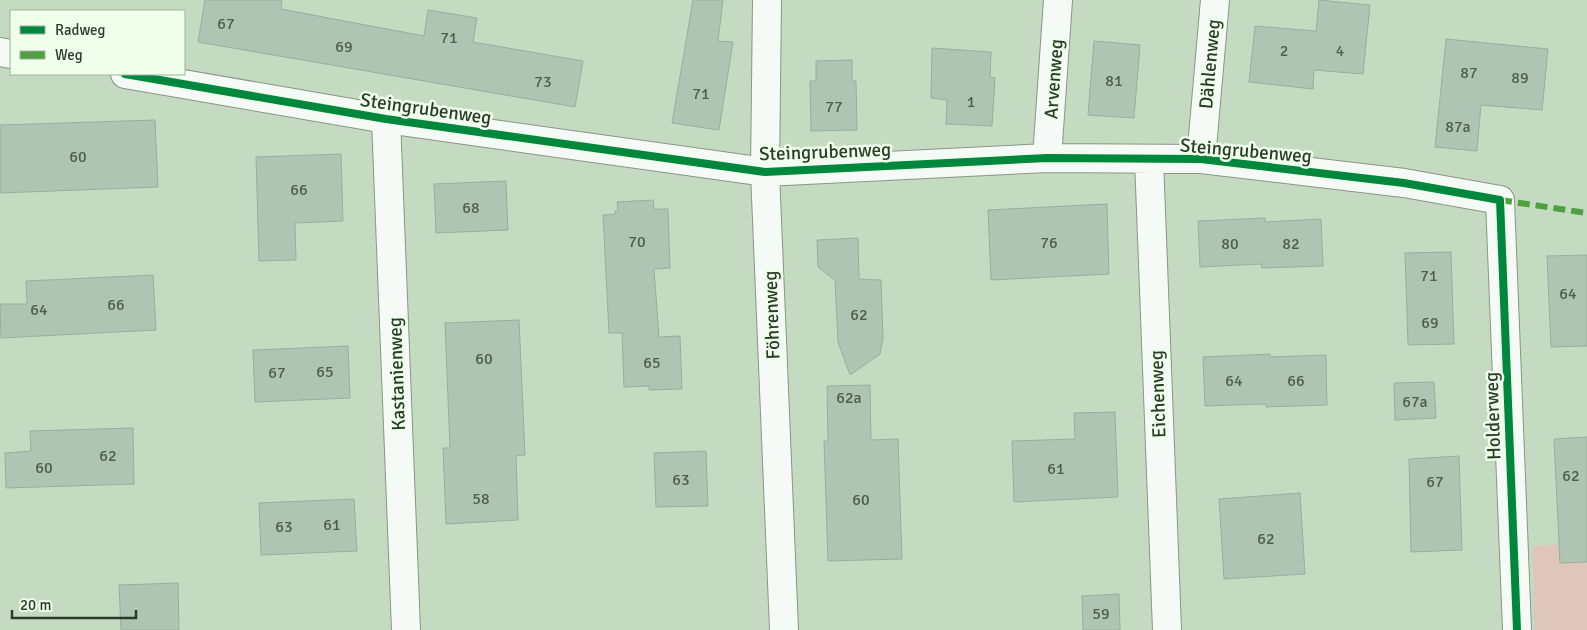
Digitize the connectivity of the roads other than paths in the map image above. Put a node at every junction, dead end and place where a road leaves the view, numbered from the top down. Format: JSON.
{"nodes":[{"id":1,"x":767,"y":0,"type":"edge"},
{"id":2,"x":1058,"y":0,"type":"edge"},
{"id":3,"x":1215,"y":0,"type":"edge"},
{"id":4,"x":131,"y":75,"type":"edge"},
{"id":5,"x":386,"y":119,"type":"junction"},
{"id":6,"x":1047,"y":158,"type":"junction"},
{"id":7,"x":1149,"y":158,"type":"junction"},
{"id":8,"x":1201,"y":159,"type":"junction"},
{"id":9,"x":765,"y":172,"type":"junction"},
{"id":10,"x":1500,"y":200,"type":"joint"},
{"id":11,"x":406,"y":630,"type":"edge"},
{"id":12,"x":784,"y":630,"type":"edge"},
{"id":13,"x":1167,"y":630,"type":"edge"},
{"id":14,"x":1517,"y":630,"type":"edge"}],
"edges":[{"from":1,"to":9,"type":"street","name":"Föhrenweg"},
{"from":2,"to":6,"type":"street","name":"Arvenweg"},
{"from":3,"to":8,"type":"street","name":"Dählenweg"},
{"from":4,"to":5,"type":"street","name":"Steingrubenweg"},
{"from":5,"to":9,"type":"street","name":"Steingrubenweg"},
{"from":5,"to":11,"type":"street","name":"Kastanienweg"},
{"from":6,"to":7,"type":"street","name":"Steingrubenweg"},
{"from":6,"to":9,"type":"street","name":"Steingrubenweg"},
{"from":7,"to":8,"type":"street","name":"Steingrubenweg"},
{"from":7,"to":13,"type":"street","name":"Eichenweg"},
{"from":8,"to":10,"type":"street","name":"Steingrubenweg"},
{"from":9,"to":12,"type":"street","name":"Föhrenweg"},
{"from":10,"to":14,"type":"street","name":"Holderweg"}]}
